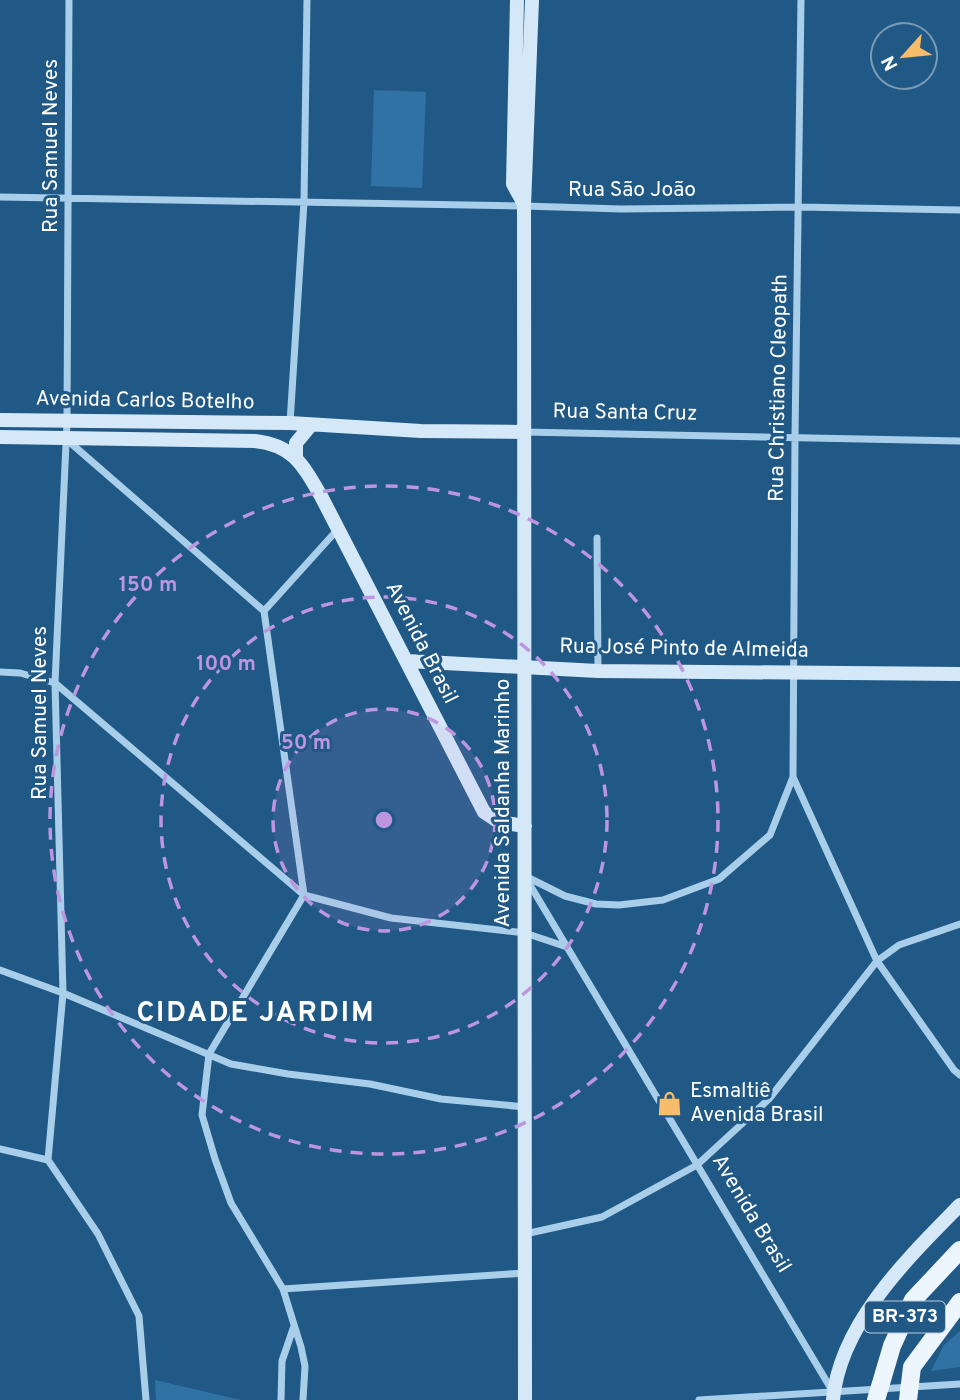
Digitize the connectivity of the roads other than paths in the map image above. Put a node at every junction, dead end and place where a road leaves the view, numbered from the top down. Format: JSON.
{"nodes":[{"id":1,"x":69,"y":0,"type":"edge"},
{"id":2,"x":307,"y":0,"type":"edge"},
{"id":3,"x":517,"y":0,"type":"edge"},
{"id":4,"x":532,"y":0,"type":"edge"},
{"id":5,"x":801,"y":0,"type":"edge"},
{"id":6,"x":0,"y":197,"type":"edge"},
{"id":7,"x":69,"y":198,"type":"junction"},
{"id":8,"x":304,"y":202,"type":"junction"},
{"id":9,"x":524,"y":205,"type":"junction"},
{"id":10,"x":799,"y":207,"type":"junction"},
{"id":11,"x":960,"y":210,"type":"edge"},
{"id":12,"x":0,"y":420,"type":"edge"},
{"id":13,"x":67,"y":422,"type":"junction"},
{"id":14,"x":290,"y":423,"type":"junction"},
{"id":15,"x":311,"y":425,"type":"junction"},
{"id":16,"x":524,"y":432,"type":"junction"},
{"id":17,"x":794,"y":437,"type":"junction"},
{"id":18,"x":0,"y":438,"type":"edge"},
{"id":19,"x":66,"y":439,"type":"junction"},
{"id":20,"x":255,"y":441,"type":"junction"},
{"id":21,"x":960,"y":441,"type":"edge"},
{"id":22,"x":296,"y":458,"type":"junction"},
{"id":23,"x":338,"y":529,"type":"junction"},
{"id":24,"x":597,"y":538,"type":"dead end"},
{"id":25,"x":264,"y":611,"type":"junction"},
{"id":26,"x":407,"y":661,"type":"junction"},
{"id":27,"x":524,"y":667,"type":"junction"},
{"id":28,"x":598,"y":671,"type":"junction"},
{"id":29,"x":0,"y":672,"type":"edge"},
{"id":30,"x":794,"y":672,"type":"junction"},
{"id":31,"x":960,"y":674,"type":"edge"},
{"id":32,"x":55,"y":683,"type":"junction"},
{"id":33,"x":793,"y":777,"type":"junction"},
{"id":34,"x":524,"y":826,"type":"junction"},
{"id":35,"x":524,"y":876,"type":"junction"},
{"id":36,"x":304,"y":895,"type":"junction"},
{"id":37,"x":960,"y":925,"type":"edge"},
{"id":38,"x":524,"y":933,"type":"junction"},
{"id":39,"x":567,"y":947,"type":"junction"},
{"id":40,"x":877,"y":961,"type":"junction"},
{"id":41,"x":0,"y":970,"type":"edge"},
{"id":42,"x":62,"y":993,"type":"junction"},
{"id":43,"x":209,"y":1054,"type":"junction"},
{"id":44,"x":960,"y":1075,"type":"edge"},
{"id":45,"x":525,"y":1107,"type":"junction"},
{"id":46,"x":0,"y":1149,"type":"edge"},
{"id":47,"x":48,"y":1160,"type":"junction"},
{"id":48,"x":697,"y":1165,"type":"junction"},
{"id":49,"x":960,"y":1205,"type":"edge"},
{"id":50,"x":524,"y":1234,"type":"junction"},
{"id":51,"x":960,"y":1250,"type":"edge"},
{"id":52,"x":525,"y":1273,"type":"junction"},
{"id":53,"x":283,"y":1289,"type":"junction"},
{"id":54,"x":960,"y":1302,"type":"edge"},
{"id":55,"x":295,"y":1325,"type":"junction"},
{"id":56,"x":960,"y":1384,"type":"edge"},
{"id":57,"x":833,"y":1396,"type":"edge"},
{"id":58,"x":146,"y":1400,"type":"edge"},
{"id":59,"x":281,"y":1400,"type":"edge"},
{"id":60,"x":303,"y":1400,"type":"edge"},
{"id":61,"x":525,"y":1400,"type":"edge"},
{"id":62,"x":699,"y":1400,"type":"edge"},
{"id":63,"x":876,"y":1400,"type":"edge"},
{"id":64,"x":908,"y":1400,"type":"edge"}],
"edges":[{"from":1,"to":7,"type":"street","name":"Rua Samuel Neves"},
{"from":2,"to":8,"type":"street"},
{"from":3,"to":9,"type":"main road","name":"Avenida Saldanha Marinho"},
{"from":4,"to":9,"type":"main road","name":"Avenida Saldanha Marinho"},
{"from":5,"to":10,"type":"street","name":"Rua Christiano Cleopath"},
{"from":6,"to":7,"type":"street","name":"Rua São João"},
{"from":7,"to":8,"type":"street","name":"Rua São João"},
{"from":7,"to":13,"type":"street","name":"Rua Samuel Neves"},
{"from":8,"to":9,"type":"street","name":"Rua São João"},
{"from":8,"to":14,"type":"street"},
{"from":9,"to":10,"type":"street","name":"Rua São João"},
{"from":9,"to":16,"type":"main road","name":"Avenida Saldanha Marinho"},
{"from":10,"to":11,"type":"street","name":"Rua São João"},
{"from":10,"to":17,"type":"street","name":"Rua Christiano Cleopath"},
{"from":12,"to":13,"type":"main road","name":"Avenida Carlos Botelho"},
{"from":13,"to":14,"type":"main road","name":"Avenida Carlos Botelho"},
{"from":13,"to":19,"type":"street","name":"Rua Samuel Neves"},
{"from":14,"to":15,"type":"main road","name":"Rua Santa Cruz"},
{"from":14,"to":20,"type":"main road"},
{"from":15,"to":16,"type":"main road","name":"Rua Santa Cruz"},
{"from":15,"to":22,"type":"main road"},
{"from":16,"to":17,"type":"street","name":"Rua Santa Cruz"},
{"from":16,"to":27,"type":"main road","name":"Avenida Saldanha Marinho"},
{"from":17,"to":21,"type":"street","name":"Rua Santa Cruz"},
{"from":17,"to":30,"type":"street","name":"Rua Christiano Cleopath"},
{"from":18,"to":19,"type":"main road","name":"Avenida Carlos Botelho"},
{"from":19,"to":20,"type":"main road","name":"Avenida Carlos Botelho"},
{"from":19,"to":25,"type":"street"},
{"from":19,"to":32,"type":"street","name":"Rua Samuel Neves"},
{"from":20,"to":22,"type":"main road","name":"Avenida Brasil"},
{"from":22,"to":23,"type":"main road","name":"Avenida Brasil"},
{"from":23,"to":25,"type":"street"},
{"from":23,"to":26,"type":"main road","name":"Avenida Brasil"},
{"from":24,"to":28,"type":"street"},
{"from":25,"to":36,"type":"street"},
{"from":26,"to":27,"type":"main road","name":"Rua José Pinto de Almeida"},
{"from":26,"to":34,"type":"main road","name":"Avenida Brasil"},
{"from":27,"to":28,"type":"main road","name":"Rua José Pinto de Almeida"},
{"from":27,"to":34,"type":"main road","name":"Avenida Saldanha Marinho"},
{"from":28,"to":30,"type":"main road","name":"Rua José Pinto de Almeida"},
{"from":29,"to":32,"type":"street"},
{"from":30,"to":31,"type":"main road","name":"Rua José Pinto de Almeida"},
{"from":30,"to":33,"type":"street","name":"Rua Christiano Cleopath"},
{"from":32,"to":36,"type":"street"},
{"from":32,"to":42,"type":"street","name":"Rua Samuel Neves"},
{"from":33,"to":35,"type":"street"},
{"from":33,"to":40,"type":"street"},
{"from":34,"to":35,"type":"main road","name":"Avenida Saldanha Marinho"},
{"from":35,"to":38,"type":"main road","name":"Avenida Saldanha Marinho"},
{"from":35,"to":39,"type":"street","name":"Avenida Brasil"},
{"from":36,"to":38,"type":"street"},
{"from":36,"to":43,"type":"street"},
{"from":37,"to":40,"type":"street"},
{"from":38,"to":39,"type":"street"},
{"from":38,"to":45,"type":"main road","name":"Avenida Saldanha Marinho"},
{"from":39,"to":48,"type":"street","name":"Avenida Brasil"},
{"from":40,"to":44,"type":"street"},
{"from":40,"to":48,"type":"street"},
{"from":41,"to":42,"type":"street"},
{"from":42,"to":43,"type":"street"},
{"from":42,"to":47,"type":"street","name":"Rua Samuel Neves"},
{"from":43,"to":45,"type":"street"},
{"from":43,"to":53,"type":"street"},
{"from":45,"to":50,"type":"main road","name":"Avenida Saldanha Marinho"},
{"from":46,"to":47,"type":"street"},
{"from":47,"to":58,"type":"street"},
{"from":48,"to":50,"type":"street"},
{"from":48,"to":57,"type":"street","name":"Avenida Brasil"},
{"from":49,"to":57,"type":"main road"},
{"from":50,"to":52,"type":"main road","name":"Avenida Saldanha Marinho"},
{"from":51,"to":63,"type":"main road","number":"BR-373"},
{"from":52,"to":53,"type":"street"},
{"from":52,"to":61,"type":"main road","name":"Avenida Saldanha Marinho"},
{"from":53,"to":55,"type":"street"},
{"from":54,"to":64,"type":"main road","number":"BR-373"},
{"from":55,"to":59,"type":"street"},
{"from":55,"to":60,"type":"street"},
{"from":56,"to":57,"type":"street"},
{"from":57,"to":62,"type":"street"}]}
